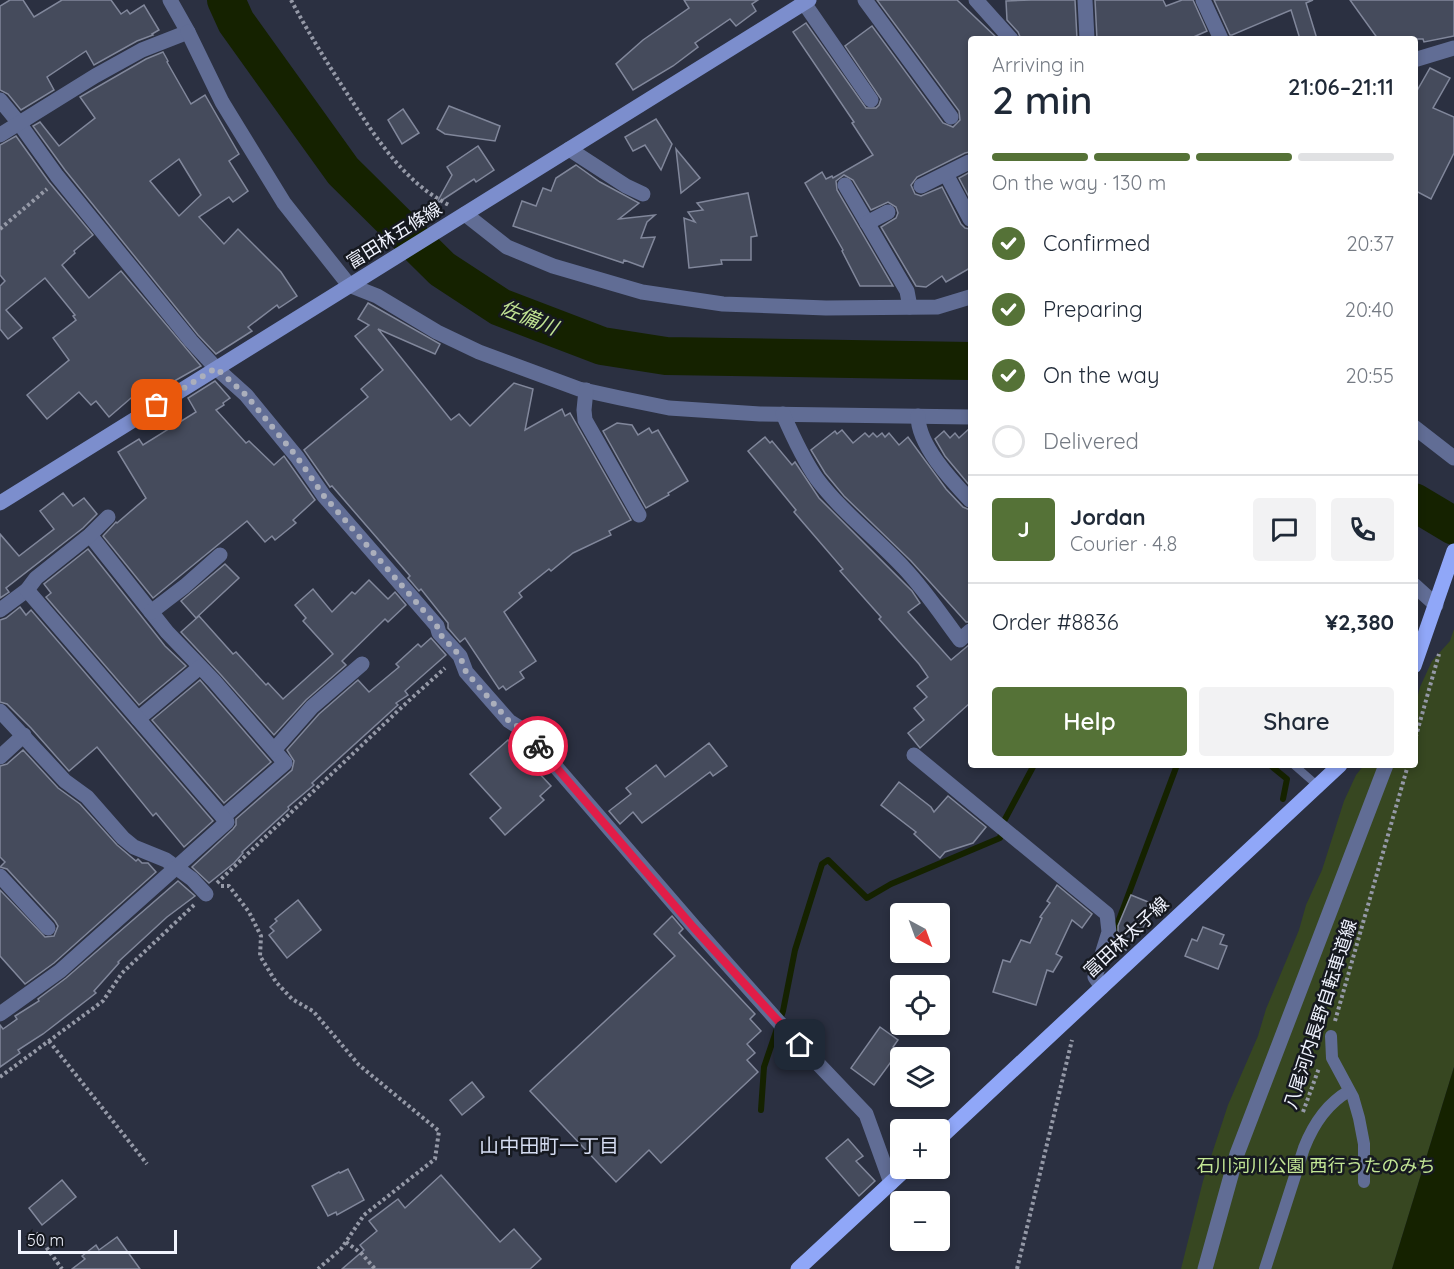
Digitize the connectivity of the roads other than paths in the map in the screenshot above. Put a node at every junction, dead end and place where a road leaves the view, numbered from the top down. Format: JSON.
{"nodes":[{"id":1,"x":170,"y":0,"type":"edge"},
{"id":2,"x":865,"y":0,"type":"edge"},
{"id":3,"x":1085,"y":0,"type":"edge"},
{"id":4,"x":1203,"y":0,"type":"edge"},
{"id":5,"x":805,"y":1,"type":"edge"},
{"id":6,"x":985,"y":3,"type":"edge"},
{"id":7,"x":188,"y":32,"type":"junction"},
{"id":8,"x":1009,"y":36,"type":"edge"},
{"id":9,"x":1087,"y":36,"type":"edge"},
{"id":10,"x":1216,"y":36,"type":"edge"},
{"id":11,"x":1454,"y":48,"type":"edge"},
{"id":12,"x":1418,"y":59,"type":"edge"},
{"id":13,"x":0,"y":100,"type":"edge"},
{"id":14,"x":871,"y":100,"type":"dead end"},
{"id":15,"x":951,"y":117,"type":"dead end"},
{"id":16,"x":19,"y":123,"type":"junction"},
{"id":17,"x":0,"y":135,"type":"edge"},
{"id":18,"x":569,"y":149,"type":"junction"},
{"id":19,"x":968,"y":163,"type":"edge"},
{"id":20,"x":946,"y":174,"type":"junction"},
{"id":21,"x":845,"y":185,"type":"dead end"},
{"id":22,"x":921,"y":186,"type":"dead end"},
{"id":23,"x":643,"y":194,"type":"dead end"},
{"id":24,"x":888,"y":212,"type":"dead end"},
{"id":25,"x":968,"y":215,"type":"edge"},
{"id":26,"x":462,"y":216,"type":"junction"},
{"id":27,"x":867,"y":223,"type":"junction"},
{"id":28,"x":349,"y":285,"type":"junction"},
{"id":29,"x":968,"y":298,"type":"edge"},
{"id":30,"x":910,"y":307,"type":"junction"},
{"id":31,"x":216,"y":368,"type":"junction"},
{"id":32,"x":586,"y":390,"type":"junction"},
{"id":33,"x":783,"y":414,"type":"junction"},
{"id":34,"x":918,"y":416,"type":"junction"},
{"id":35,"x":968,"y":417,"type":"edge"},
{"id":36,"x":1418,"y":430,"type":"edge"},
{"id":37,"x":1454,"y":458,"type":"edge"},
{"id":38,"x":968,"y":498,"type":"edge"},
{"id":39,"x":0,"y":504,"type":"edge"},
{"id":40,"x":639,"y":515,"type":"dead end"},
{"id":41,"x":108,"y":517,"type":"dead end"},
{"id":42,"x":90,"y":535,"type":"junction"},
{"id":43,"x":1454,"y":551,"type":"edge"},
{"id":44,"x":220,"y":555,"type":"dead end"},
{"id":45,"x":1418,"y":588,"type":"edge"},
{"id":46,"x":27,"y":590,"type":"junction"},
{"id":47,"x":1437,"y":602,"type":"junction"},
{"id":48,"x":0,"y":610,"type":"edge"},
{"id":49,"x":151,"y":612,"type":"junction"},
{"id":50,"x":968,"y":634,"type":"edge"},
{"id":51,"x":1418,"y":655,"type":"edge"},
{"id":52,"x":362,"y":664,"type":"dead end"},
{"id":53,"x":200,"y":667,"type":"junction"},
{"id":54,"x":0,"y":711,"type":"edge"},
{"id":55,"x":138,"y":719,"type":"junction"},
{"id":56,"x":24,"y":735,"type":"junction"},
{"id":57,"x":274,"y":750,"type":"junction"},
{"id":58,"x":914,"y":755,"type":"dead end"},
{"id":59,"x":0,"y":757,"type":"edge"},
{"id":60,"x":1297,"y":768,"type":"edge"},
{"id":61,"x":1337,"y":768,"type":"edge"},
{"id":62,"x":1385,"y":768,"type":"edge"},
{"id":63,"x":1318,"y":786,"type":"junction"},
{"id":64,"x":223,"y":816,"type":"junction"},
{"id":65,"x":176,"y":867,"type":"junction"},
{"id":66,"x":0,"y":876,"type":"edge"},
{"id":67,"x":211,"y":890,"type":"road end"},
{"id":68,"x":48,"y":928,"type":"dead end"},
{"id":69,"x":1102,"y":987,"type":"junction"},
{"id":70,"x":0,"y":1014,"type":"edge"},
{"id":71,"x":1331,"y":1036,"type":"road end"},
{"id":72,"x":1349,"y":1091,"type":"junction"},
{"id":73,"x":950,"y":1128,"type":"edge"},
{"id":74,"x":895,"y":1179,"type":"edge"},
{"id":75,"x":1364,"y":1182,"type":"dead end"},
{"id":76,"x":891,"y":1183,"type":"junction"},
{"id":77,"x":798,"y":1269,"type":"edge"},
{"id":78,"x":1205,"y":1269,"type":"edge"},
{"id":79,"x":1265,"y":1269,"type":"edge"}],
"edges":[{"from":1,"to":7,"type":"street"},
{"from":2,"to":15,"type":"street"},
{"from":3,"to":9,"type":"street"},
{"from":4,"to":10,"type":"street"},
{"from":5,"to":14,"type":"street"},
{"from":5,"to":18,"type":"main road","name":"富田林五條線"},
{"from":6,"to":8,"type":"street"},
{"from":7,"to":16,"type":"street"},
{"from":7,"to":28,"type":"street"},
{"from":11,"to":12,"type":"street"},
{"from":13,"to":16,"type":"street"},
{"from":16,"to":17,"type":"street"},
{"from":16,"to":31,"type":"street"},
{"from":18,"to":23,"type":"street"},
{"from":18,"to":26,"type":"main road","name":"富田林五條線"},
{"from":19,"to":20,"type":"street"},
{"from":20,"to":22,"type":"street"},
{"from":20,"to":25,"type":"street"},
{"from":21,"to":27,"type":"street"},
{"from":24,"to":27,"type":"street"},
{"from":26,"to":28,"type":"main road","name":"富田林五條線"},
{"from":26,"to":30,"type":"street"},
{"from":27,"to":30,"type":"street"},
{"from":28,"to":31,"type":"main road","name":"富田林五條線"},
{"from":28,"to":32,"type":"street"},
{"from":29,"to":30,"type":"street"},
{"from":31,"to":39,"type":"main road","name":"富田林五條線"},
{"from":31,"to":76,"type":"street"},
{"from":32,"to":33,"type":"street"},
{"from":32,"to":40,"type":"street"},
{"from":33,"to":34,"type":"street"},
{"from":33,"to":50,"type":"street"},
{"from":34,"to":35,"type":"street"},
{"from":34,"to":38,"type":"street"},
{"from":36,"to":37,"type":"street"},
{"from":41,"to":42,"type":"street"},
{"from":42,"to":46,"type":"street"},
{"from":42,"to":49,"type":"street"},
{"from":43,"to":47,"type":"main road"},
{"from":44,"to":49,"type":"street"},
{"from":45,"to":47,"type":"street"},
{"from":46,"to":48,"type":"street"},
{"from":46,"to":55,"type":"street"},
{"from":47,"to":51,"type":"main road"},
{"from":49,"to":53,"type":"street"},
{"from":52,"to":57,"type":"street"},
{"from":53,"to":55,"type":"street"},
{"from":53,"to":57,"type":"street"},
{"from":54,"to":56,"type":"street"},
{"from":55,"to":64,"type":"street"},
{"from":56,"to":59,"type":"street"},
{"from":56,"to":65,"type":"street"},
{"from":57,"to":64,"type":"street"},
{"from":58,"to":69,"type":"street"},
{"from":60,"to":63,"type":"lane"},
{"from":61,"to":63,"type":"main road","name":"富田林太子線"},
{"from":62,"to":78,"type":"street"},
{"from":63,"to":69,"type":"main road","name":"富田林太子線"},
{"from":64,"to":65,"type":"street"},
{"from":65,"to":67,"type":"street"},
{"from":65,"to":70,"type":"street"},
{"from":66,"to":68,"type":"street"},
{"from":69,"to":73,"type":"main road","name":"富田林太子線"},
{"from":71,"to":72,"type":"street"},
{"from":72,"to":75,"type":"street"},
{"from":72,"to":79,"type":"street"},
{"from":74,"to":76,"type":"main road"},
{"from":76,"to":77,"type":"main road"}]}
